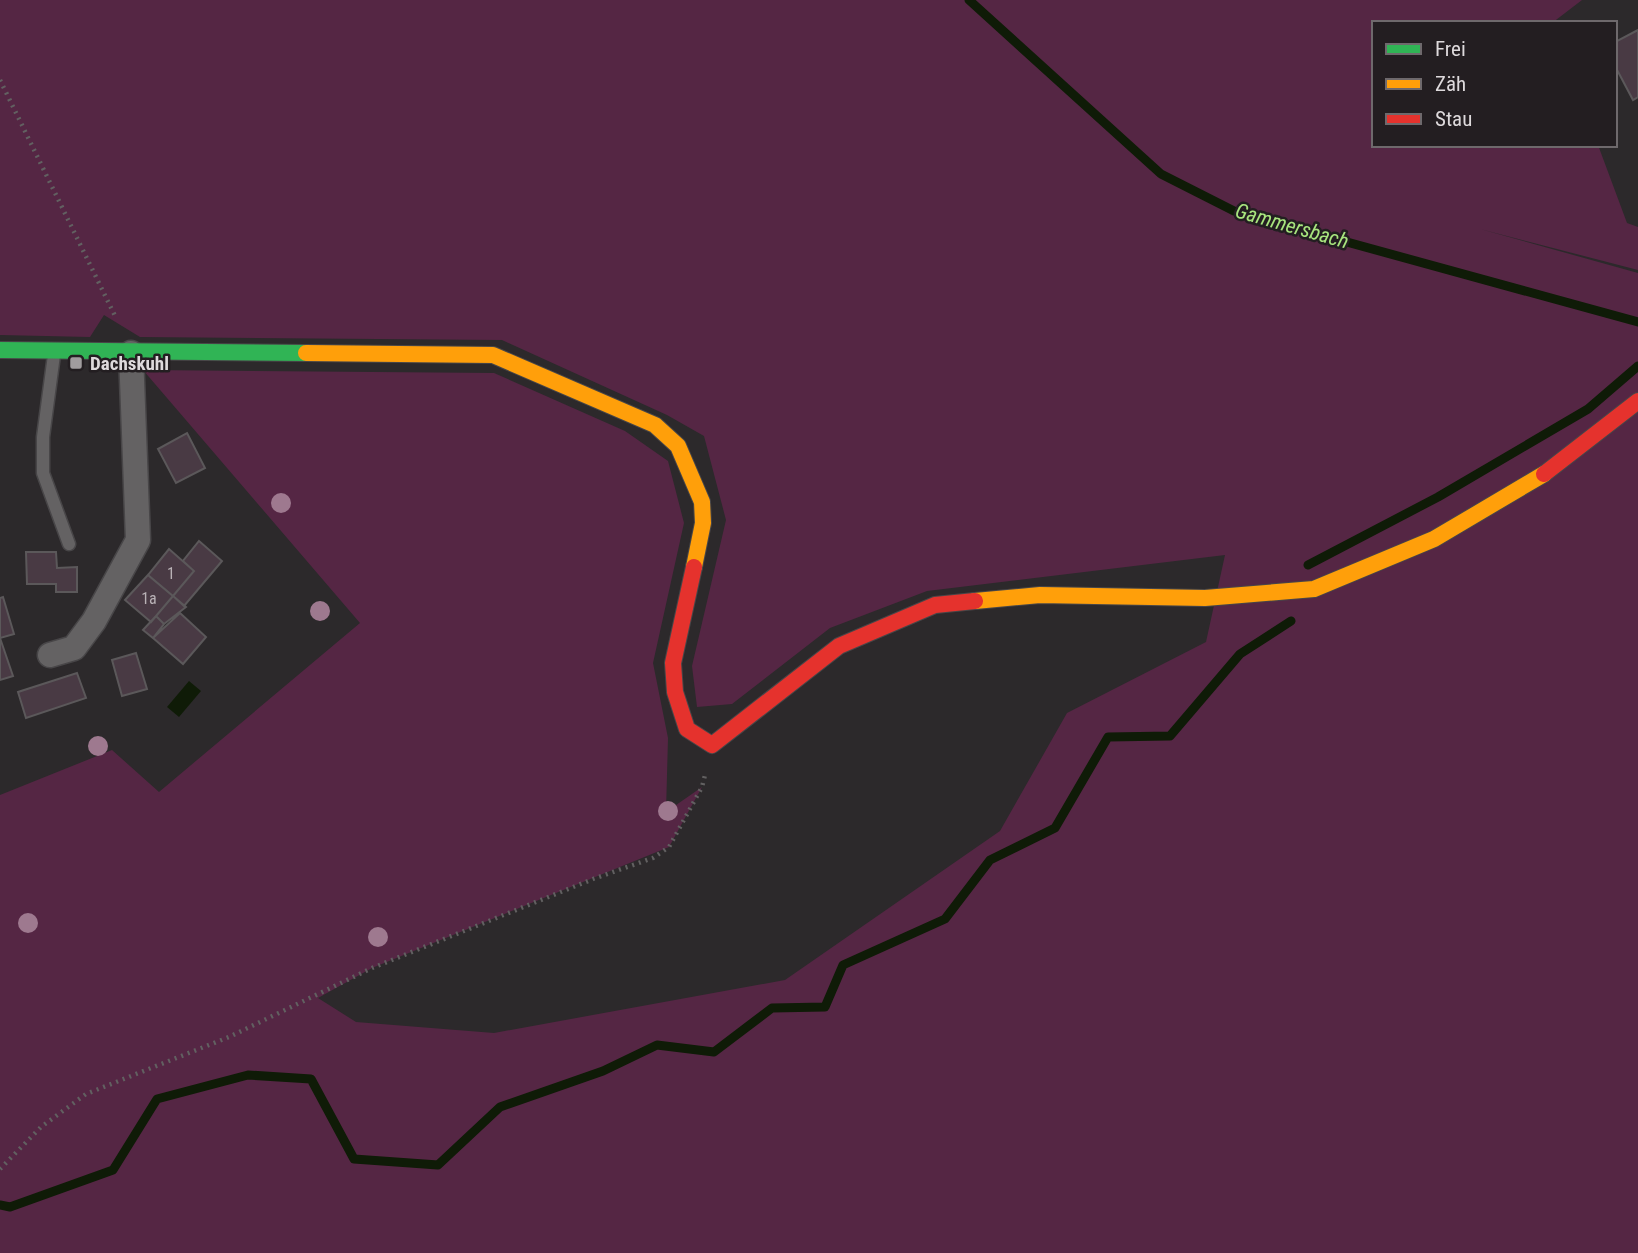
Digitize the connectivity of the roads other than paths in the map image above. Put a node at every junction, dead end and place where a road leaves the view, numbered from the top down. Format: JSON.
{"nodes":[{"id":1,"x":0,"y":350,"type":"edge"},
{"id":2,"x":55,"y":351,"type":"junction"},
{"id":3,"x":131,"y":353,"type":"junction"},
{"id":4,"x":1638,"y":401,"type":"edge"},
{"id":5,"x":69,"y":544,"type":"dead end"},
{"id":6,"x":50,"y":655,"type":"dead end"}],
"edges":[{"from":1,"to":2,"type":"street"},
{"from":2,"to":3,"type":"street"},
{"from":2,"to":5,"type":"lane"},
{"from":3,"to":4,"type":"street"},
{"from":3,"to":6,"type":"street"}]}
